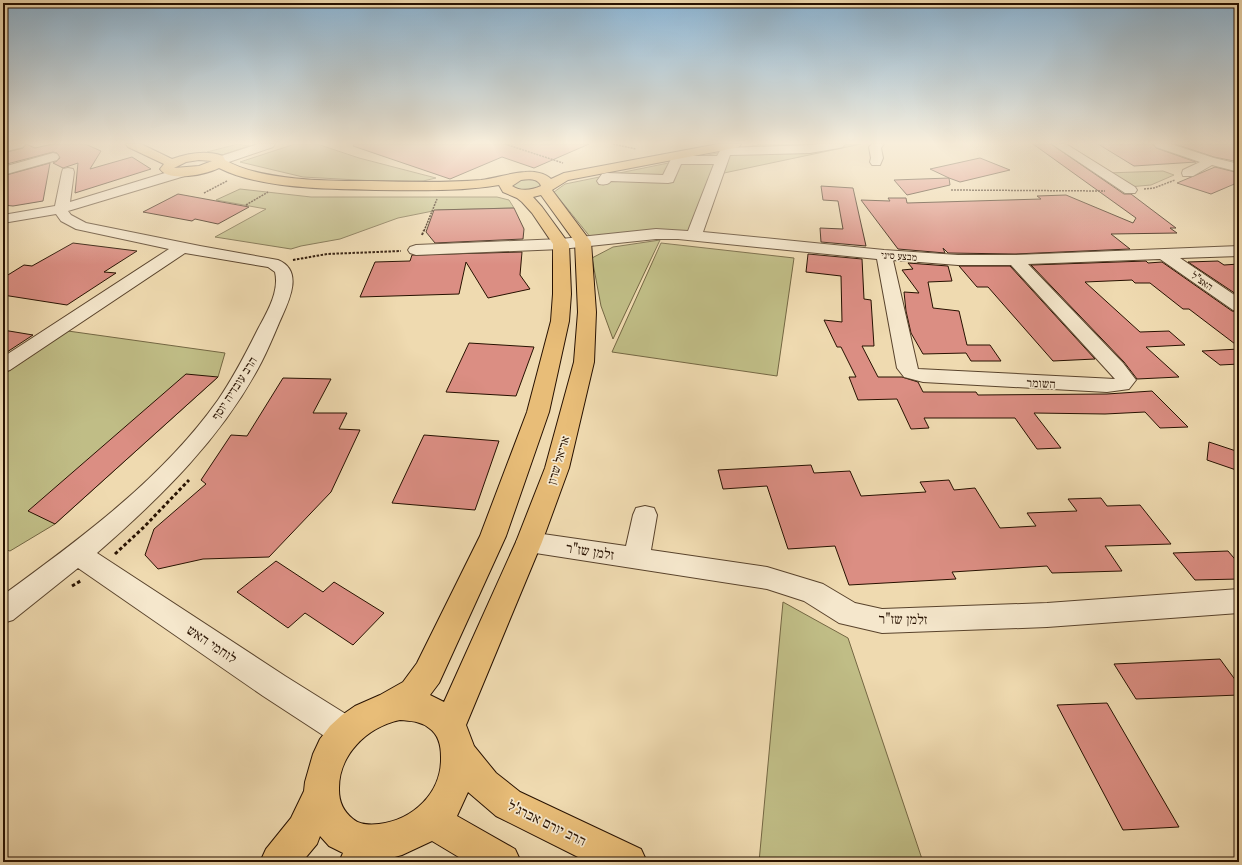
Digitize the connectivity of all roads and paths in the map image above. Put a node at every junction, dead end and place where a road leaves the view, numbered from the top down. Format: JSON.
{"nodes":[{"id":1,"x":65,"y":184,"type":"edge"},
{"id":2,"x":125,"y":184,"type":"edge"},
{"id":3,"x":139,"y":184,"type":"edge"},
{"id":4,"x":221,"y":184,"type":"edge"},
{"id":5,"x":258,"y":184,"type":"edge"},
{"id":6,"x":327,"y":184,"type":"edge"},
{"id":7,"x":455,"y":184,"type":"edge"},
{"id":8,"x":513,"y":184,"type":"edge"},
{"id":9,"x":532,"y":184,"type":"edge"},
{"id":10,"x":534,"y":184,"type":"edge"},
{"id":11,"x":713,"y":184,"type":"edge"},
{"id":12,"x":1122,"y":184,"type":"edge"},
{"id":13,"x":1164,"y":184,"type":"edge"},
{"id":14,"x":527,"y":186,"type":"junction"},
{"id":15,"x":276,"y":188,"type":"junction"},
{"id":16,"x":951,"y":190,"type":"dead end"},
{"id":17,"x":1130,"y":190,"type":"junction"},
{"id":18,"x":204,"y":193,"type":"dead end"},
{"id":19,"x":439,"y":193,"type":"junction"},
{"id":20,"x":66,"y":205,"type":"junction"},
{"id":21,"x":246,"y":205,"type":"dead end"},
{"id":22,"x":3,"y":213,"type":"edge"},
{"id":23,"x":3,"y":219,"type":"edge"},
{"id":24,"x":694,"y":235,"type":"junction"},
{"id":25,"x":583,"y":242,"type":"junction"},
{"id":26,"x":561,"y":244,"type":"junction"},
{"id":27,"x":184,"y":247,"type":"junction"},
{"id":28,"x":416,"y":250,"type":"junction"},
{"id":29,"x":1239,"y":251,"type":"edge"},
{"id":30,"x":884,"y":255,"type":"junction"},
{"id":31,"x":1165,"y":255,"type":"junction"},
{"id":32,"x":281,"y":260,"type":"junction"},
{"id":33,"x":296,"y":260,"type":"junction"},
{"id":34,"x":1015,"y":260,"type":"junction"},
{"id":35,"x":298,"y":264,"type":"dead end"},
{"id":36,"x":1239,"y":306,"type":"edge"},
{"id":37,"x":3,"y":366,"type":"edge"},
{"id":38,"x":193,"y":475,"type":"dead end"},
{"id":39,"x":645,"y":515,"type":"dead end"},
{"id":40,"x":529,"y":542,"type":"junction"},
{"id":41,"x":636,"y":558,"type":"junction"},
{"id":42,"x":89,"y":561,"type":"junction"},
{"id":43,"x":68,"y":590,"type":"dead end"},
{"id":44,"x":1239,"y":601,"type":"edge"},
{"id":45,"x":3,"y":611,"type":"edge"},
{"id":46,"x":391,"y":706,"type":"junction"},
{"id":47,"x":346,"y":732,"type":"junction"},
{"id":48,"x":454,"y":740,"type":"junction"},
{"id":49,"x":321,"y":794,"type":"junction"},
{"id":50,"x":431,"y":821,"type":"junction"},
{"id":51,"x":366,"y":852,"type":"edge"},
{"id":52,"x":279,"y":862,"type":"edge"},
{"id":53,"x":502,"y":862,"type":"edge"},
{"id":54,"x":628,"y":862,"type":"edge"}],
"edges":[{"from":1,"to":20,"type":"street"},
{"from":2,"to":20,"type":"street"},
{"from":3,"to":20,"type":"street"},
{"from":4,"to":18,"type":"path"},
{"from":5,"to":15,"type":"main road"},
{"from":6,"to":7,"type":"main road"},
{"from":8,"to":14,"type":"main road"},
{"from":9,"to":14,"type":"main road"},
{"from":10,"to":14,"type":"main road"},
{"from":11,"to":24,"type":"street"},
{"from":12,"to":17,"type":"street"},
{"from":13,"to":17,"type":"path"},
{"from":14,"to":19,"type":"main road"},
{"from":14,"to":25,"type":"main road"},
{"from":14,"to":26,"type":"main road"},
{"from":15,"to":19,"type":"main road"},
{"from":15,"to":21,"type":"path"},
{"from":16,"to":17,"type":"path"},
{"from":19,"to":28,"type":"path"},
{"from":20,"to":22,"type":"street"},
{"from":20,"to":23,"type":"street"},
{"from":20,"to":27,"type":"street"},
{"from":24,"to":25,"type":"street","name":"מבצע סיני"},
{"from":24,"to":30,"type":"street","name":"מבצע סיני"},
{"from":25,"to":26,"type":"street","name":"מבצע סיני"},
{"from":25,"to":40,"type":"main road","name":"אריאל שרון"},
{"from":26,"to":28,"type":"street","name":"מבצע סיני"},
{"from":26,"to":46,"type":"main road"},
{"from":27,"to":32,"type":"street"},
{"from":27,"to":37,"type":"street"},
{"from":28,"to":33,"type":"path"},
{"from":29,"to":31,"type":"street","name":"מבצע סיני"},
{"from":30,"to":34,"type":"street","name":"מבצע סיני"},
{"from":30,"to":34,"type":"street","name":"השומר"},
{"from":31,"to":34,"type":"street","name":"מבצע סיני"},
{"from":31,"to":36,"type":"street","name":"האצ\"ל"},
{"from":32,"to":33,"type":"path"},
{"from":32,"to":33,"type":"path"},
{"from":32,"to":42,"type":"street","name":"הרב עובדיה יוסף"},
{"from":33,"to":35,"type":"path"},
{"from":38,"to":42,"type":"path"},
{"from":39,"to":41,"type":"street"},
{"from":40,"to":41,"type":"street","name":"זלמן שז\"ר"},
{"from":40,"to":48,"type":"main road","name":"אריאל שרון"},
{"from":41,"to":44,"type":"street","name":"זלמן שז\"ר"},
{"from":42,"to":43,"type":"path"},
{"from":42,"to":45,"type":"street","name":"הרב עובדיה יוסף"},
{"from":42,"to":47,"type":"street","name":"לוחמי האש"},
{"from":46,"to":47,"type":"main road"},
{"from":46,"to":48,"type":"main road"},
{"from":47,"to":49,"type":"main road"},
{"from":48,"to":50,"type":"main road"},
{"from":48,"to":54,"type":"main road","name":"הרב יורם אברג'ל"},
{"from":49,"to":51,"type":"main road"},
{"from":49,"to":52,"type":"main road"},
{"from":50,"to":51,"type":"main road"},
{"from":50,"to":53,"type":"main road"}]}
